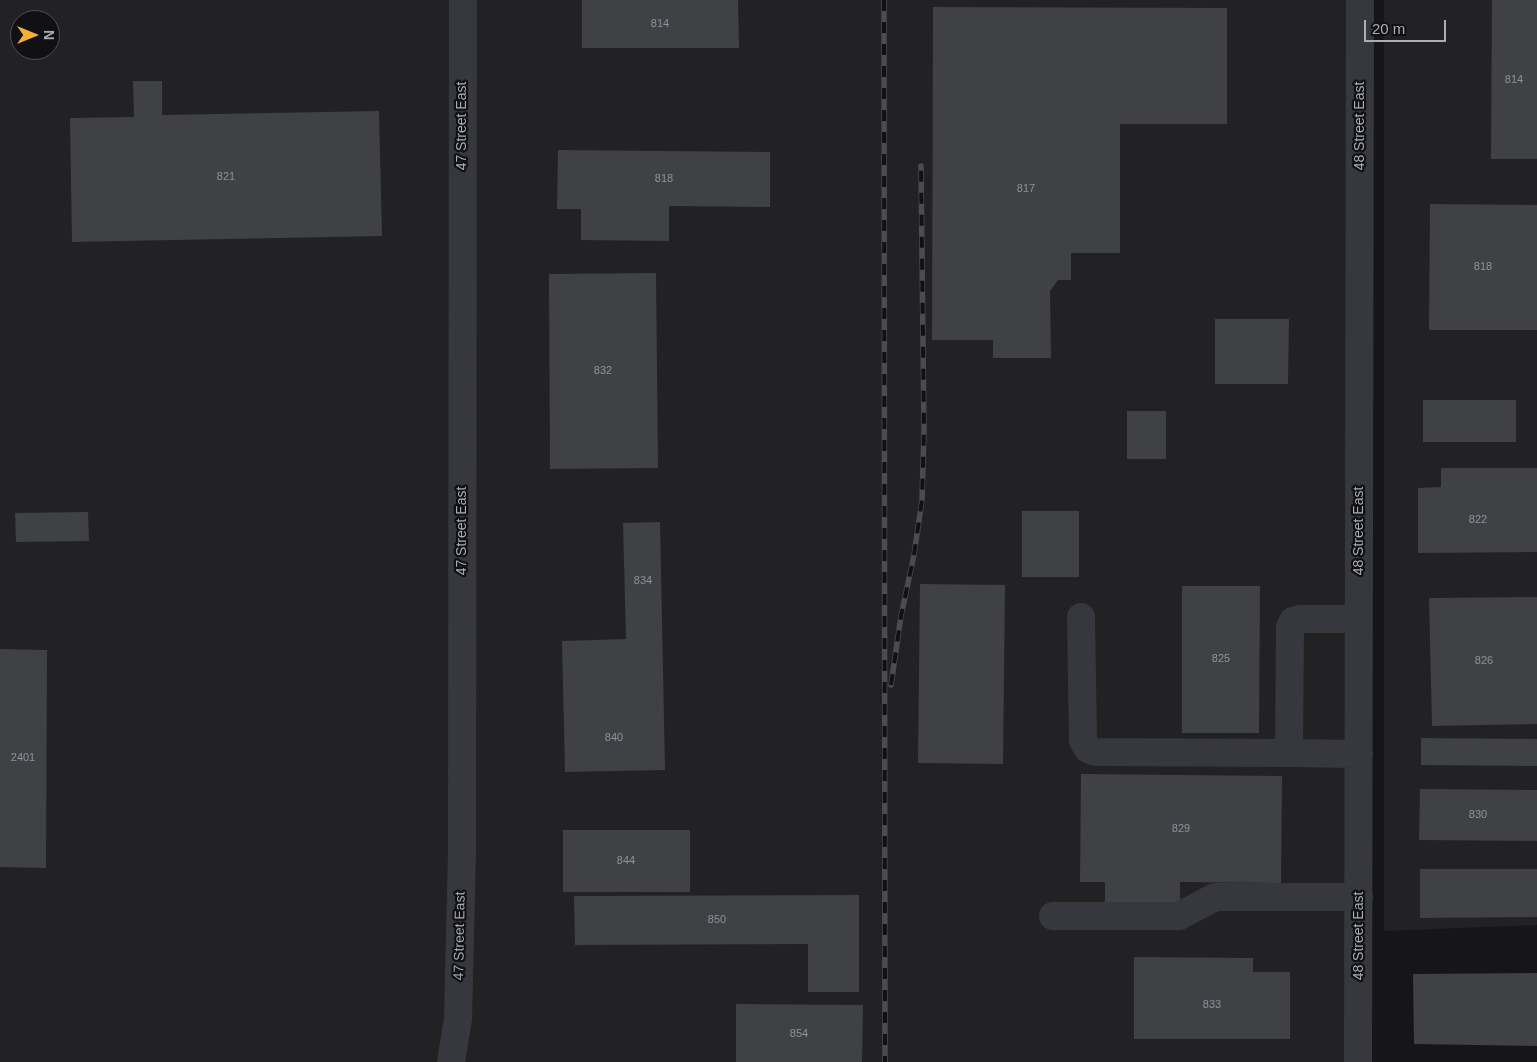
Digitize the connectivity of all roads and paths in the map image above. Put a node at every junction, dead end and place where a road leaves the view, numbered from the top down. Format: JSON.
{"nodes":[{"id":1,"x":462,"y":0,"type":"edge"},
{"id":2,"x":1360,"y":0,"type":"edge"},
{"id":3,"x":1081,"y":617,"type":"dead end"},
{"id":4,"x":1359,"y":620,"type":"junction"},
{"id":5,"x":1290,"y":753,"type":"junction"},
{"id":6,"x":1359,"y":754,"type":"junction"},
{"id":7,"x":1359,"y":897,"type":"junction"},
{"id":8,"x":1053,"y":916,"type":"dead end"},
{"id":9,"x":451,"y":1062,"type":"edge"},
{"id":10,"x":1358,"y":1062,"type":"edge"}],
"edges":[{"from":1,"to":9,"type":"street","name":"47 Street East"},
{"from":2,"to":4,"type":"street","name":"48 Street East"},
{"from":3,"to":5,"type":"street"},
{"from":4,"to":5,"type":"street"},
{"from":4,"to":6,"type":"street","name":"48 Street East"},
{"from":5,"to":6,"type":"street"},
{"from":6,"to":7,"type":"street","name":"48 Street East"},
{"from":7,"to":8,"type":"street"},
{"from":7,"to":10,"type":"street","name":"48 Street East"}]}
